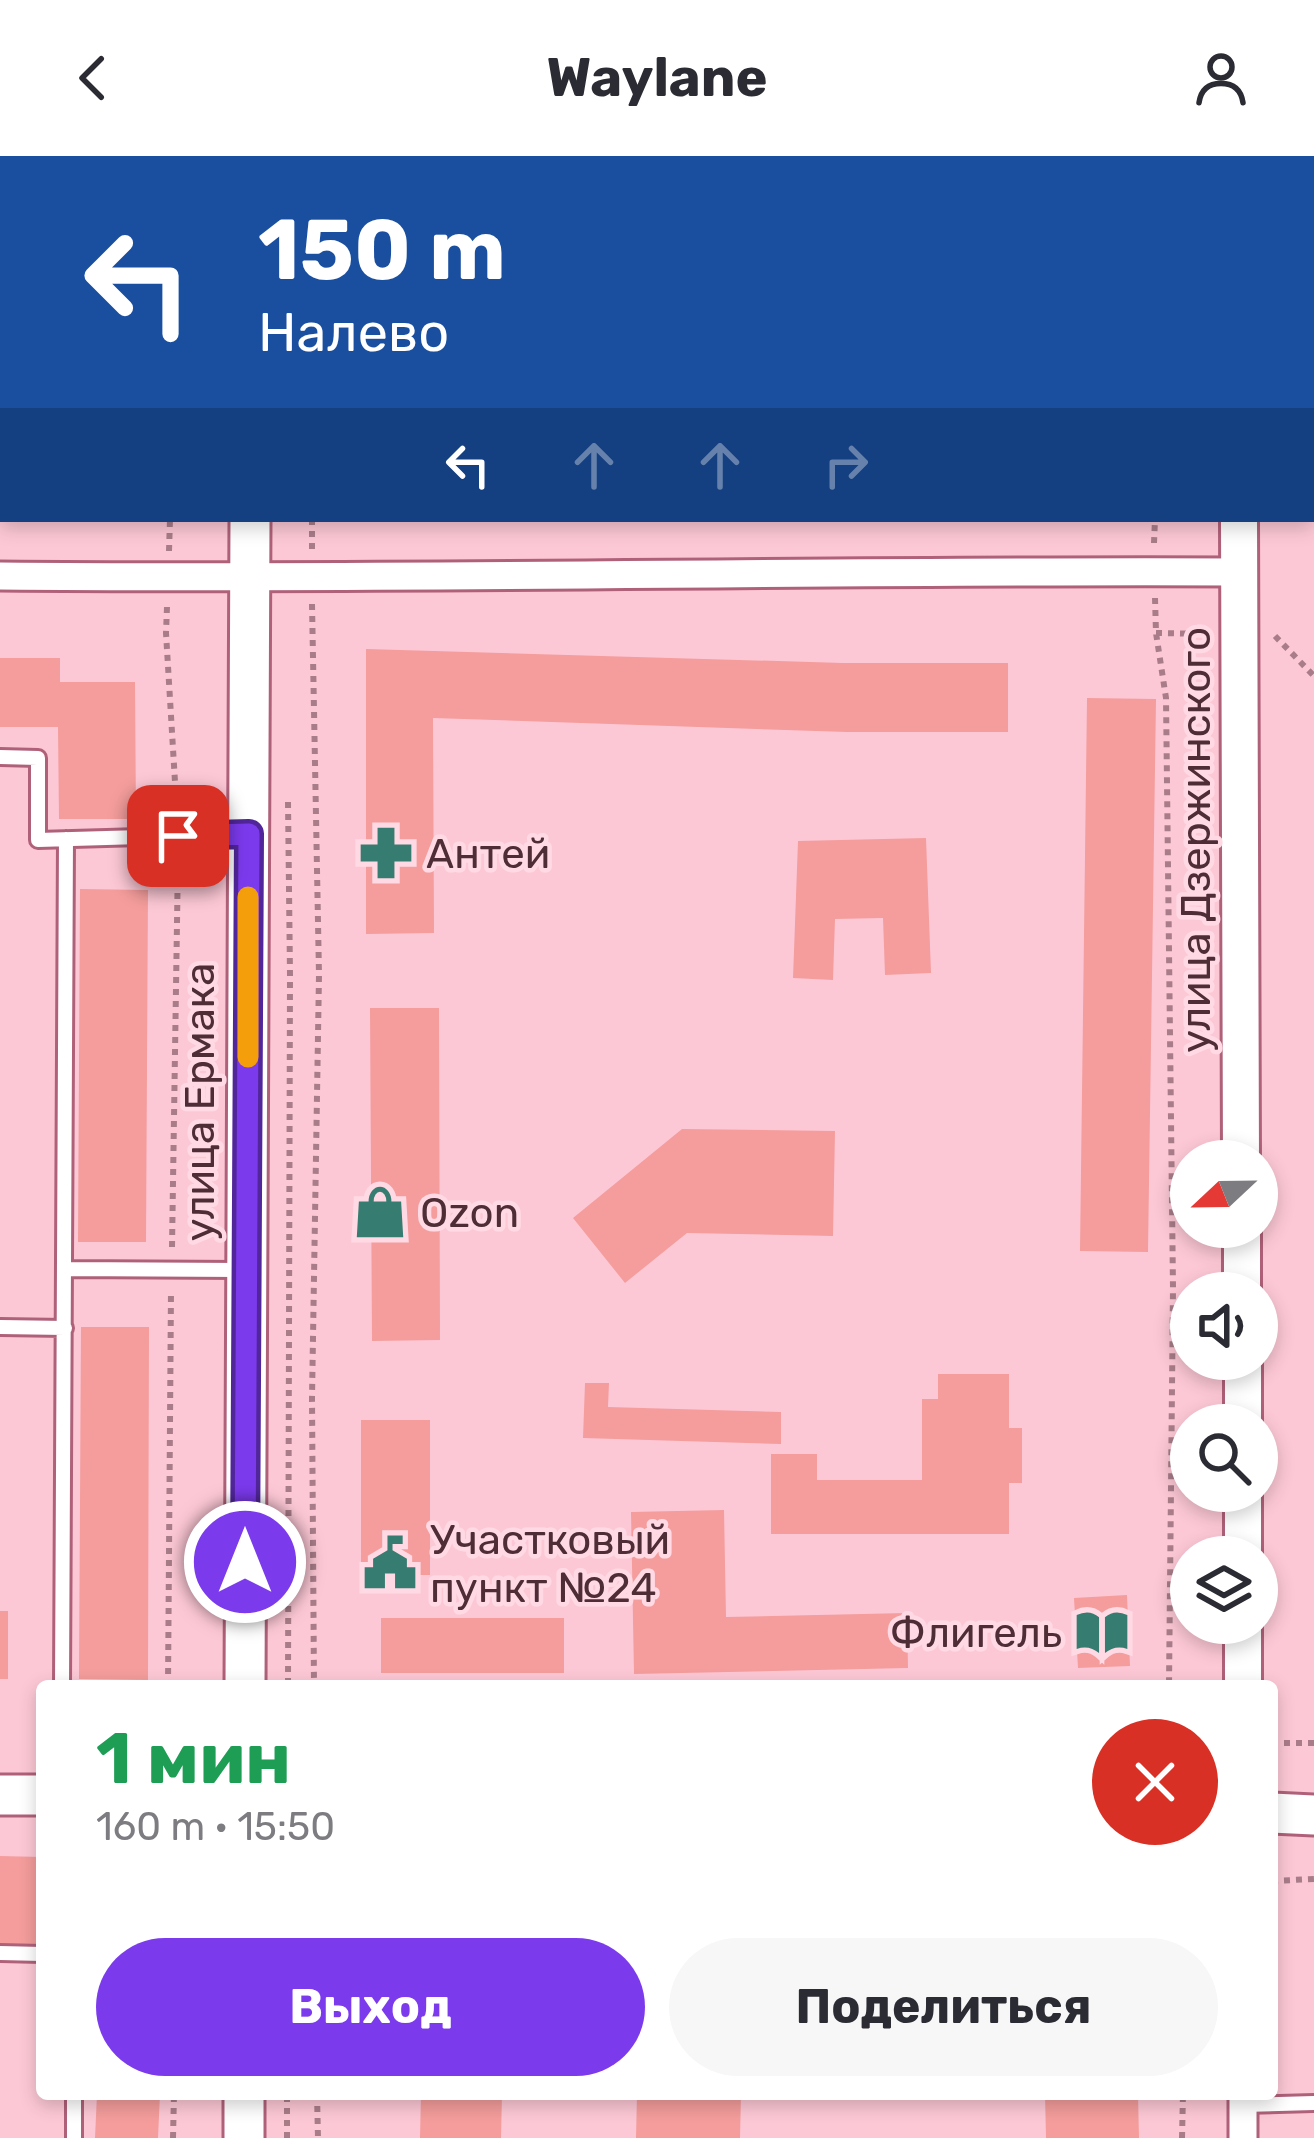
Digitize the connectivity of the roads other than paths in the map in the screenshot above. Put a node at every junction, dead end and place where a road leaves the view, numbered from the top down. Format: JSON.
{"nodes":[{"id":1,"x":250,"y":522,"type":"edge"},
{"id":2,"x":1239,"y":522,"type":"edge"},
{"id":3,"x":1239,"y":572,"type":"junction"},
{"id":4,"x":0,"y":576,"type":"edge"},
{"id":5,"x":250,"y":577,"type":"junction"},
{"id":6,"x":0,"y":757,"type":"edge"},
{"id":7,"x":249,"y":834,"type":"junction"},
{"id":8,"x":67,"y":839,"type":"junction"},
{"id":9,"x":1241,"y":1140,"type":"edge"},
{"id":10,"x":65,"y":1270,"type":"junction"},
{"id":11,"x":246,"y":1270,"type":"junction"},
{"id":12,"x":0,"y":1327,"type":"edge"},
{"id":13,"x":65,"y":1328,"type":"junction"},
{"id":14,"x":1243,"y":1644,"type":"edge"},
{"id":15,"x":62,"y":1680,"type":"edge"},
{"id":16,"x":245,"y":1680,"type":"edge"},
{"id":17,"x":1243,"y":1680,"type":"edge"},
{"id":18,"x":0,"y":1795,"type":"edge"},
{"id":19,"x":36,"y":1795,"type":"edge"},
{"id":20,"x":1278,"y":1813,"type":"edge"},
{"id":21,"x":1314,"y":1814,"type":"edge"},
{"id":22,"x":0,"y":1953,"type":"edge"},
{"id":23,"x":36,"y":1954,"type":"edge"},
{"id":24,"x":74,"y":2100,"type":"edge"},
{"id":25,"x":244,"y":2100,"type":"edge"},
{"id":26,"x":1243,"y":2100,"type":"edge"},
{"id":27,"x":1261,"y":2100,"type":"edge"},
{"id":28,"x":1314,"y":2103,"type":"edge"},
{"id":29,"x":74,"y":2138,"type":"edge"},
{"id":30,"x":244,"y":2138,"type":"edge"},
{"id":31,"x":1243,"y":2138,"type":"edge"}],
"edges":[{"from":1,"to":5,"type":"main road","name":"улица Ермака"},
{"from":2,"to":3,"type":"street","name":"улица Дзержинского"},
{"from":3,"to":5,"type":"street"},
{"from":3,"to":9,"type":"street","name":"улица Дзержинского"},
{"from":4,"to":5,"type":"street"},
{"from":5,"to":7,"type":"main road","name":"улица Ермака"},
{"from":6,"to":8,"type":"lane"},
{"from":7,"to":8,"type":"lane"},
{"from":7,"to":11,"type":"main road","name":"улица Ермака"},
{"from":8,"to":10,"type":"lane"},
{"from":10,"to":11,"type":"lane"},
{"from":10,"to":13,"type":"lane"},
{"from":11,"to":16,"type":"main road","name":"улица Ермака"},
{"from":12,"to":13,"type":"lane"},
{"from":13,"to":15,"type":"lane"},
{"from":14,"to":17,"type":"street"},
{"from":18,"to":19,"type":"main road"},
{"from":20,"to":21,"type":"main road"},
{"from":22,"to":23,"type":"lane"},
{"from":24,"to":29,"type":"lane"},
{"from":25,"to":30,"type":"main road"},
{"from":26,"to":31,"type":"street"},
{"from":27,"to":28,"type":"lane"}]}
